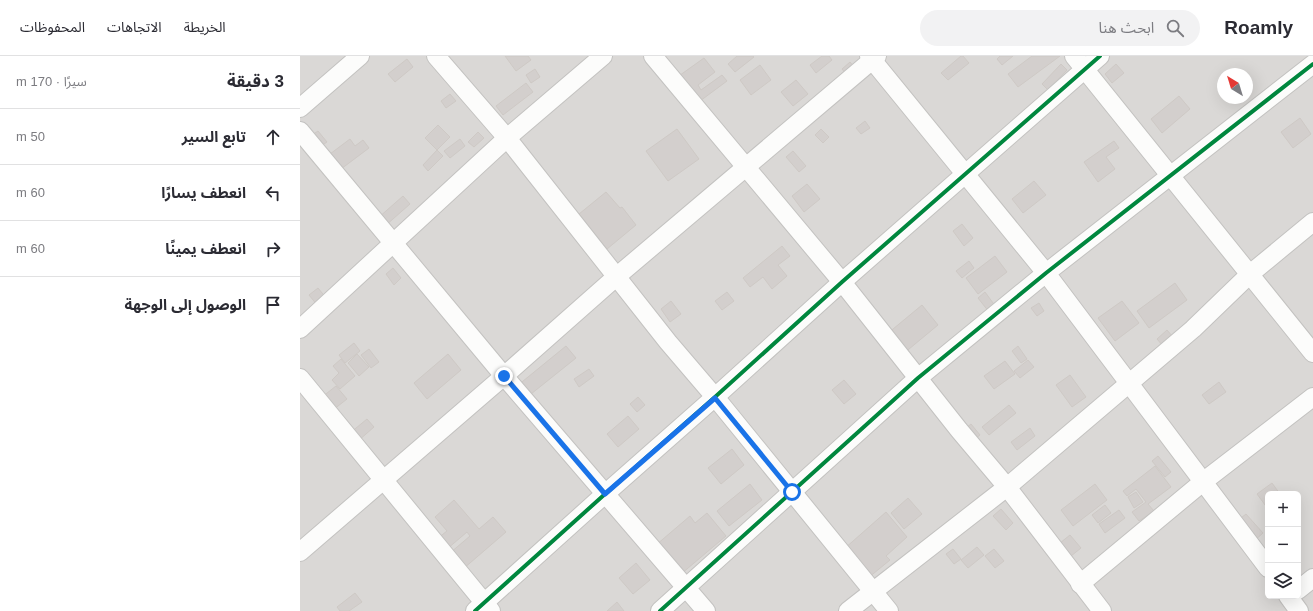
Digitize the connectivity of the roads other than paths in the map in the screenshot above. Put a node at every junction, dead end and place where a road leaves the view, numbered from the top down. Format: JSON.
{"nodes":[{"id":1,"x":360,"y":56,"type":"edge"},
{"id":2,"x":436,"y":56,"type":"edge"},
{"id":3,"x":603,"y":56,"type":"edge"},
{"id":4,"x":653,"y":56,"type":"edge"},
{"id":5,"x":1100,"y":56,"type":"edge"},
{"id":6,"x":873,"y":57,"type":"edge"},
{"id":7,"x":1079,"y":63,"type":"edge"},
{"id":8,"x":1313,"y":64,"type":"edge"},
{"id":9,"x":300,"y":108,"type":"edge"},
{"id":10,"x":300,"y":131,"type":"edge"},
{"id":11,"x":507,"y":138,"type":"junction"},
{"id":12,"x":745,"y":167,"type":"junction"},
{"id":13,"x":965,"y":174,"type":"junction"},
{"id":14,"x":1170,"y":174,"type":"junction"},
{"id":15,"x":1313,"y":222,"type":"edge"},
{"id":16,"x":392,"y":244,"type":"junction"},
{"id":17,"x":1046,"y":273,"type":"junction"},
{"id":18,"x":1250,"y":274,"type":"junction"},
{"id":19,"x":616,"y":277,"type":"junction"},
{"id":20,"x":842,"y":282,"type":"junction"},
{"id":21,"x":300,"y":329,"type":"edge"},
{"id":22,"x":1313,"y":353,"type":"edge"},
{"id":23,"x":504,"y":376,"type":"junction"},
{"id":24,"x":300,"y":378,"type":"edge"},
{"id":25,"x":918,"y":378,"type":"junction"},
{"id":26,"x":1128,"y":383,"type":"junction"},
{"id":27,"x":1313,"y":397,"type":"edge"},
{"id":28,"x":715,"y":398,"type":"junction"},
{"id":29,"x":384,"y":481,"type":"junction"},
{"id":30,"x":1204,"y":481,"type":"junction"},
{"id":31,"x":1007,"y":487,"type":"junction"},
{"id":32,"x":792,"y":492,"type":"junction"},
{"id":33,"x":605,"y":494,"type":"junction"},
{"id":34,"x":300,"y":552,"type":"edge"},
{"id":35,"x":1265,"y":564,"type":"edge"},
{"id":36,"x":1313,"y":578,"type":"edge"},
{"id":37,"x":1080,"y":584,"type":"junction"},
{"id":38,"x":686,"y":588,"type":"junction"},
{"id":39,"x":1301,"y":590,"type":"edge"},
{"id":40,"x":873,"y":591,"type":"junction"},
{"id":41,"x":483,"y":608,"type":"edge"},
{"id":42,"x":660,"y":611,"type":"edge"},
{"id":43,"x":706,"y":611,"type":"edge"},
{"id":44,"x":848,"y":611,"type":"edge"},
{"id":45,"x":888,"y":611,"type":"edge"},
{"id":46,"x":1102,"y":611,"type":"edge"}],
"edges":[{"from":1,"to":9,"type":"street"},
{"from":2,"to":11,"type":"street"},
{"from":3,"to":11,"type":"street"},
{"from":4,"to":12,"type":"street"},
{"from":5,"to":7,"type":"street"},
{"from":6,"to":12,"type":"street"},
{"from":6,"to":13,"type":"street"},
{"from":7,"to":13,"type":"street"},
{"from":7,"to":14,"type":"street"},
{"from":8,"to":14,"type":"street"},
{"from":10,"to":16,"type":"street"},
{"from":11,"to":16,"type":"street"},
{"from":11,"to":19,"type":"street"},
{"from":12,"to":19,"type":"street"},
{"from":12,"to":20,"type":"street"},
{"from":13,"to":17,"type":"street"},
{"from":13,"to":20,"type":"street"},
{"from":14,"to":17,"type":"street"},
{"from":14,"to":18,"type":"street"},
{"from":15,"to":18,"type":"street"},
{"from":16,"to":21,"type":"street"},
{"from":16,"to":23,"type":"street"},
{"from":17,"to":25,"type":"street"},
{"from":17,"to":26,"type":"street"},
{"from":18,"to":22,"type":"street"},
{"from":18,"to":26,"type":"street"},
{"from":19,"to":23,"type":"street"},
{"from":19,"to":28,"type":"street"},
{"from":20,"to":25,"type":"street"},
{"from":20,"to":28,"type":"street"},
{"from":23,"to":29,"type":"street"},
{"from":23,"to":33,"type":"street"},
{"from":24,"to":29,"type":"street"},
{"from":25,"to":31,"type":"street"},
{"from":25,"to":32,"type":"street"},
{"from":26,"to":30,"type":"street"},
{"from":26,"to":31,"type":"street"},
{"from":27,"to":30,"type":"street"},
{"from":28,"to":32,"type":"street"},
{"from":28,"to":33,"type":"street"},
{"from":29,"to":34,"type":"street"},
{"from":29,"to":41,"type":"street"},
{"from":30,"to":35,"type":"street"},
{"from":30,"to":37,"type":"street"},
{"from":31,"to":37,"type":"street"},
{"from":31,"to":40,"type":"street"},
{"from":32,"to":38,"type":"street"},
{"from":32,"to":40,"type":"street"},
{"from":33,"to":38,"type":"street"},
{"from":33,"to":41,"type":"street"},
{"from":36,"to":39,"type":"street"},
{"from":37,"to":46,"type":"street"},
{"from":38,"to":42,"type":"street"},
{"from":38,"to":43,"type":"street"},
{"from":40,"to":44,"type":"street"},
{"from":40,"to":45,"type":"street"}]}
